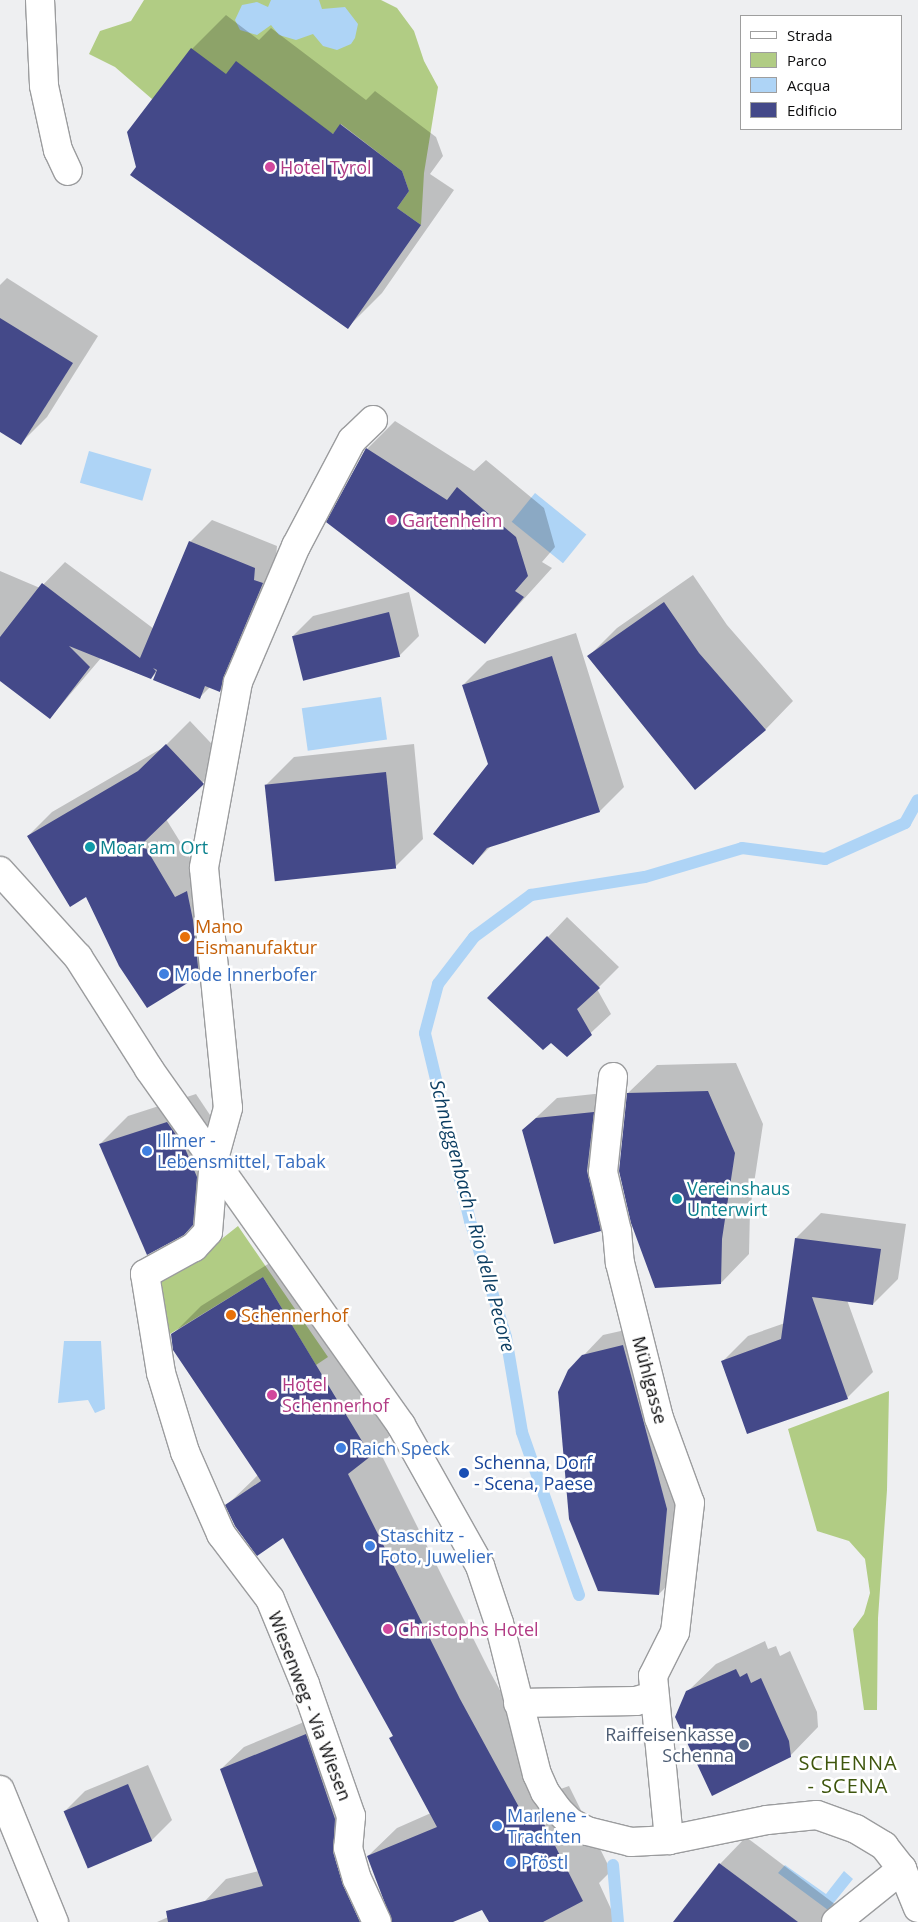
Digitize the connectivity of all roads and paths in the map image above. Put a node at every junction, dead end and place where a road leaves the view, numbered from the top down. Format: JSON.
{"nodes":[{"id":1,"x":40,"y":0,"type":"edge"},
{"id":2,"x":68,"y":171,"type":"dead end"},
{"id":3,"x":373,"y":420,"type":"dead end"},
{"id":4,"x":0,"y":871,"type":"edge"},
{"id":5,"x":613,"y":1077,"type":"dead end"},
{"id":6,"x":214,"y":1158,"type":"junction"},
{"id":7,"x":654,"y":1686,"type":"junction"},
{"id":8,"x":518,"y":1703,"type":"junction"},
{"id":9,"x":0,"y":1790,"type":"edge"},
{"id":10,"x":669,"y":1840,"type":"junction"},
{"id":11,"x":902,"y":1869,"type":"junction"},
{"id":12,"x":918,"y":1908,"type":"edge"},
{"id":13,"x":54,"y":1922,"type":"edge"},
{"id":14,"x":377,"y":1922,"type":"edge"},
{"id":15,"x":836,"y":1922,"type":"edge"}],
"edges":[{"from":1,"to":2,"type":"street"},
{"from":3,"to":6,"type":"street"},
{"from":4,"to":6,"type":"street"},
{"from":5,"to":7,"type":"street","name":"Mühlgasse"},
{"from":6,"to":8,"type":"street"},
{"from":6,"to":14,"type":"street","name":"Wiesenweg - Via Wiesen"},
{"from":7,"to":8,"type":"street"},
{"from":7,"to":10,"type":"street"},
{"from":8,"to":10,"type":"street"},
{"from":9,"to":13,"type":"street"},
{"from":10,"to":11,"type":"street"},
{"from":11,"to":12,"type":"street"},
{"from":11,"to":15,"type":"street"}]}
